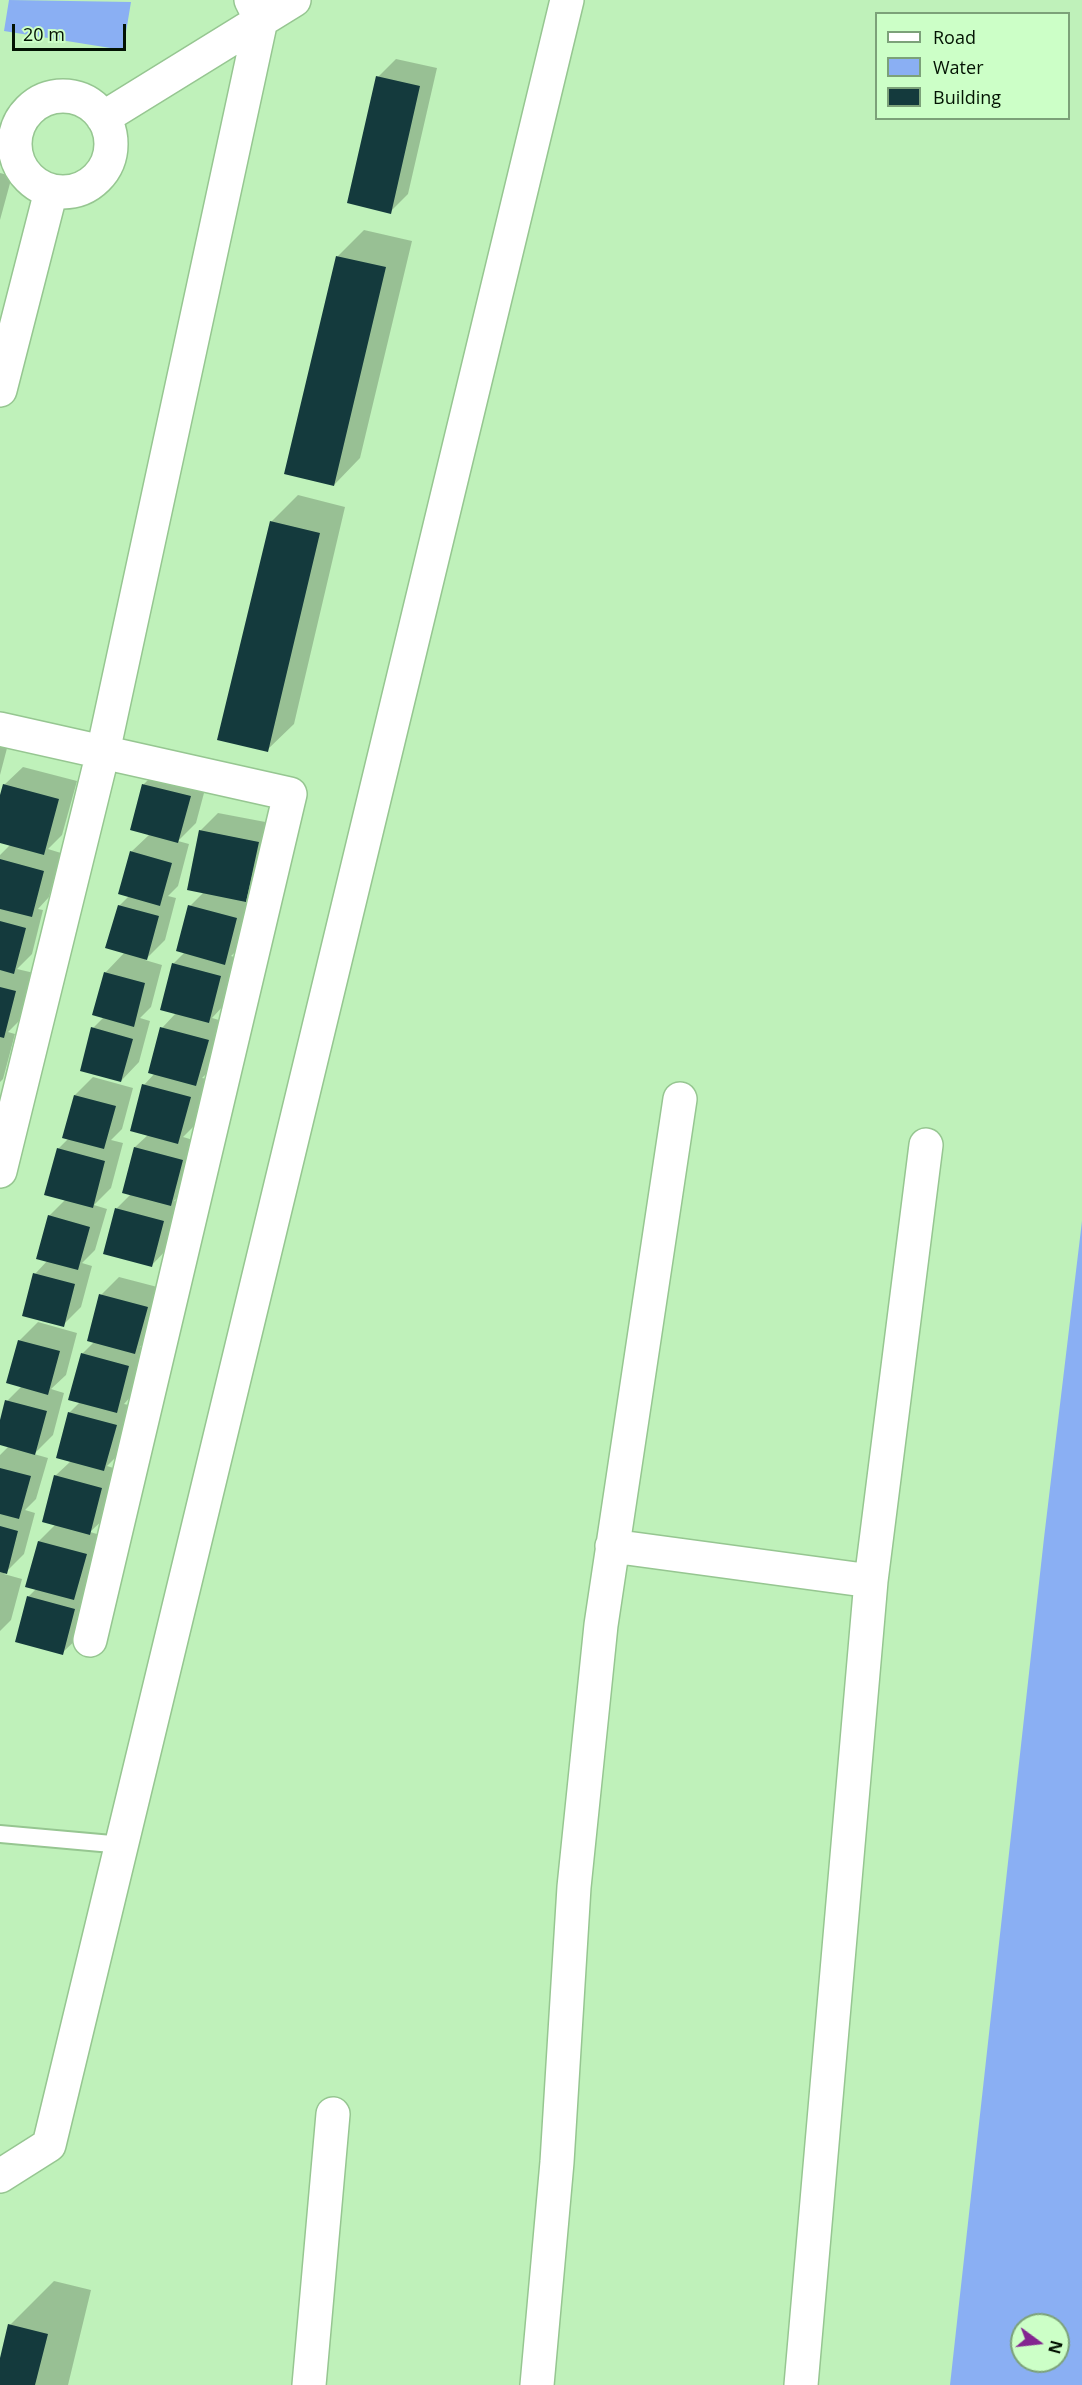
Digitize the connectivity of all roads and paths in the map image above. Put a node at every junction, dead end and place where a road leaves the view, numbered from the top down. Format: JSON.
{"nodes":[{"id":1,"x":294,"y":0,"type":"edge"},
{"id":2,"x":567,"y":0,"type":"edge"},
{"id":3,"x":256,"y":10,"type":"edge"},
{"id":4,"x":103,"y":118,"type":"junction"},
{"id":5,"x":8,"y":134,"type":"edge"},
{"id":6,"x":51,"y":191,"type":"junction"},
{"id":7,"x":0,"y":390,"type":"edge"},
{"id":8,"x":0,"y":729,"type":"edge"},
{"id":9,"x":103,"y":752,"type":"junction"},
{"id":10,"x":680,"y":1099,"type":"dead end"},
{"id":11,"x":926,"y":1145,"type":"dead end"},
{"id":12,"x":0,"y":1171,"type":"edge"},
{"id":13,"x":612,"y":1546,"type":"junction"},
{"id":14,"x":871,"y":1581,"type":"junction"},
{"id":15,"x":90,"y":1640,"type":"dead end"},
{"id":16,"x":0,"y":1834,"type":"edge"},
{"id":17,"x":123,"y":1845,"type":"junction"},
{"id":18,"x":333,"y":2114,"type":"dead end"},
{"id":19,"x":0,"y":2176,"type":"edge"},
{"id":20,"x":309,"y":2385,"type":"edge"},
{"id":21,"x":537,"y":2385,"type":"edge"},
{"id":22,"x":801,"y":2385,"type":"edge"}],
"edges":[{"from":1,"to":3,"type":"street"},
{"from":2,"to":17,"type":"street"},
{"from":3,"to":4,"type":"street"},
{"from":3,"to":9,"type":"street"},
{"from":4,"to":5,"type":"street"},
{"from":4,"to":6,"type":"street"},
{"from":5,"to":6,"type":"street"},
{"from":6,"to":7,"type":"street"},
{"from":8,"to":9,"type":"street"},
{"from":9,"to":12,"type":"street"},
{"from":9,"to":15,"type":"street"},
{"from":10,"to":13,"type":"street"},
{"from":11,"to":14,"type":"street"},
{"from":13,"to":14,"type":"street"},
{"from":13,"to":21,"type":"street"},
{"from":14,"to":22,"type":"street"},
{"from":16,"to":17,"type":"lane"},
{"from":17,"to":19,"type":"street"},
{"from":18,"to":20,"type":"street"}]}
